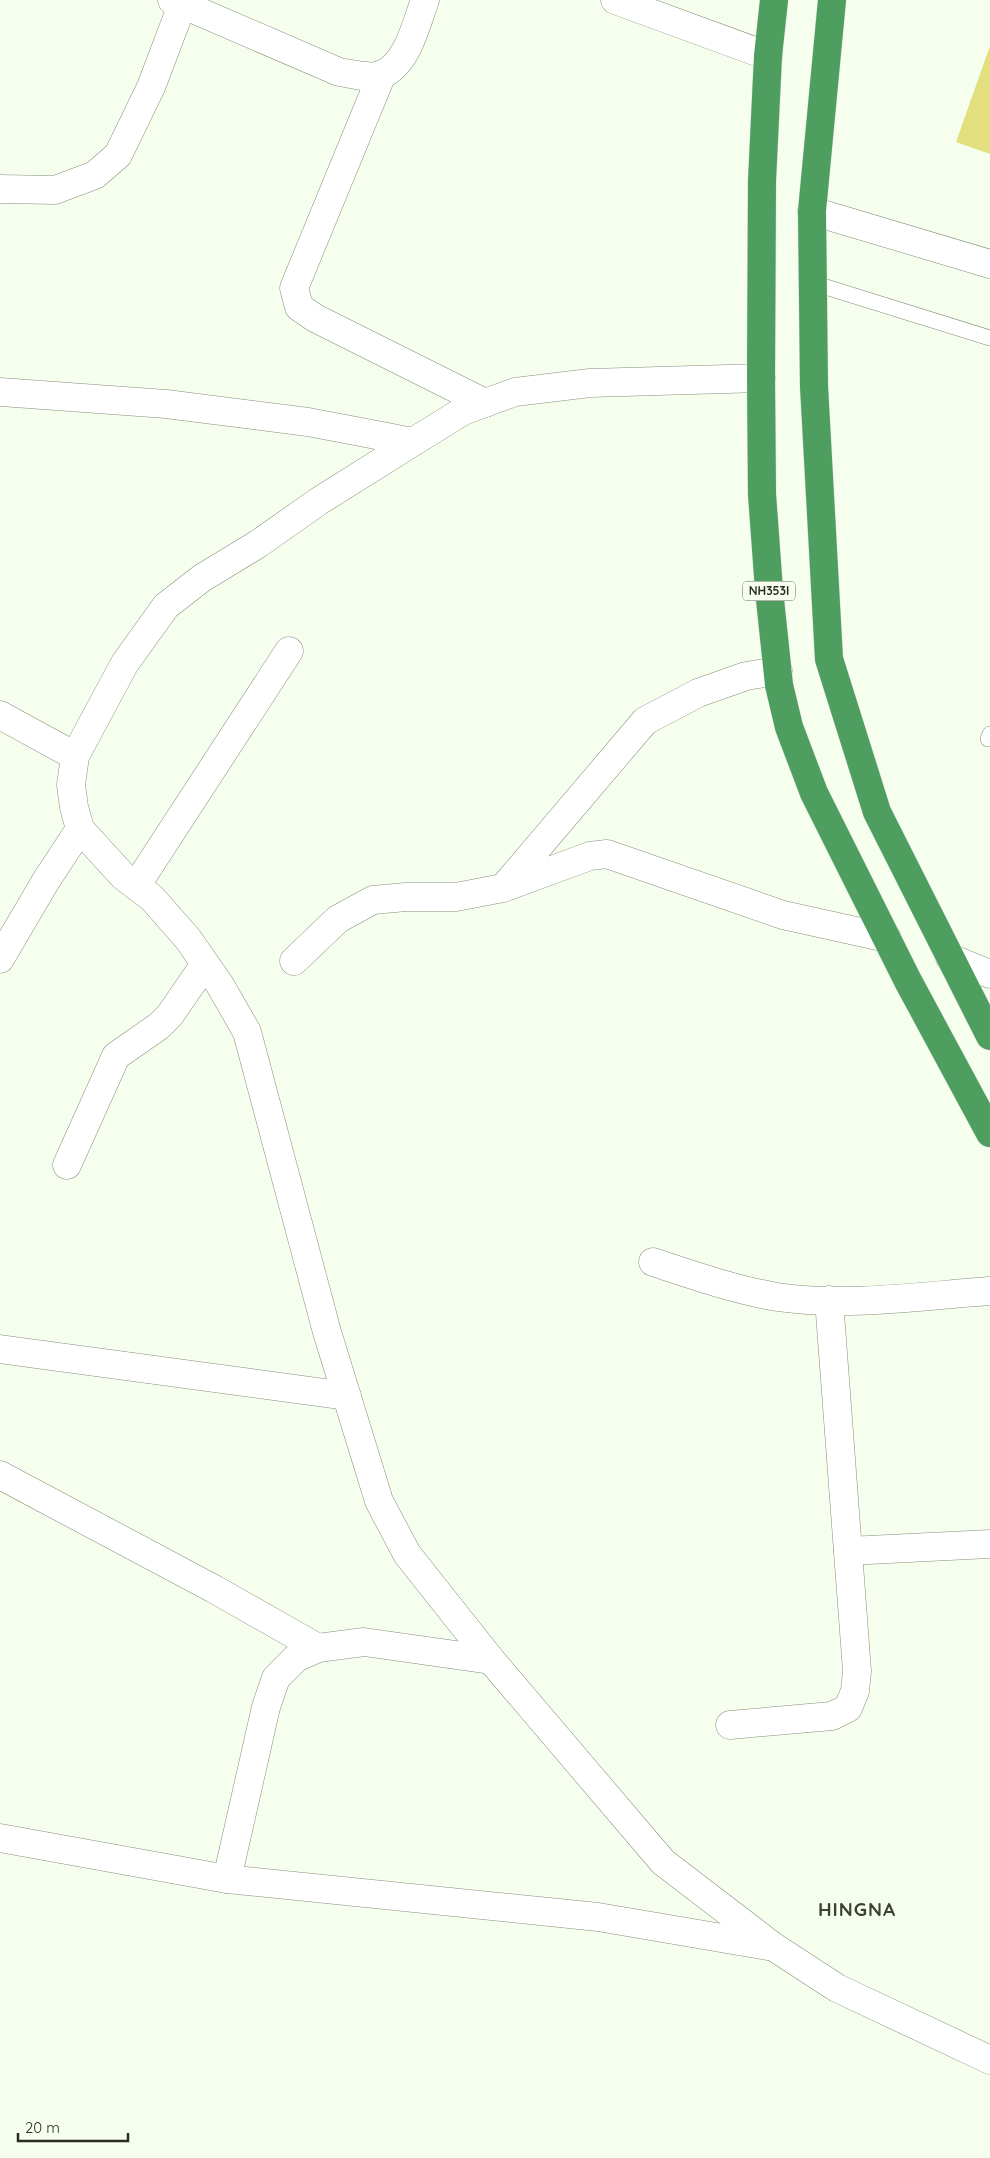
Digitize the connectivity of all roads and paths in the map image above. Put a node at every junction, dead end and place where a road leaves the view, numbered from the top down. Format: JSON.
{"nodes":[{"id":1,"x":425,"y":0,"type":"edge"},
{"id":2,"x":615,"y":0,"type":"edge"},
{"id":3,"x":774,"y":0,"type":"edge"},
{"id":4,"x":832,"y":0,"type":"edge"},
{"id":5,"x":180,"y":1,"type":"edge"},
{"id":6,"x":768,"y":56,"type":"junction"},
{"id":7,"x":382,"y":74,"type":"junction"},
{"id":8,"x":0,"y":190,"type":"edge"},
{"id":9,"x":812,"y":211,"type":"junction"},
{"id":10,"x":990,"y":264,"type":"edge"},
{"id":11,"x":813,"y":283,"type":"junction"},
{"id":12,"x":990,"y":338,"type":"edge"},
{"id":13,"x":761,"y":378,"type":"junction"},
{"id":14,"x":0,"y":392,"type":"edge"},
{"id":15,"x":485,"y":403,"type":"junction"},
{"id":16,"x":413,"y":442,"type":"junction"},
{"id":17,"x":289,"y":651,"type":"dead end"},
{"id":18,"x":778,"y":671,"type":"junction"},
{"id":19,"x":0,"y":716,"type":"edge"},
{"id":20,"x":76,"y":756,"type":"junction"},
{"id":21,"x":80,"y":829,"type":"junction"},
{"id":22,"x":136,"y":886,"type":"junction"},
{"id":23,"x":503,"y":888,"type":"junction"},
{"id":24,"x":887,"y":938,"type":"junction"},
{"id":25,"x":950,"y":958,"type":"junction"},
{"id":26,"x":0,"y":959,"type":"edge"},
{"id":27,"x":294,"y":961,"type":"dead end"},
{"id":28,"x":205,"y":964,"type":"junction"},
{"id":29,"x":990,"y":974,"type":"edge"},
{"id":30,"x":990,"y":1036,"type":"edge"},
{"id":31,"x":990,"y":1133,"type":"edge"},
{"id":32,"x":67,"y":1165,"type":"dead end"},
{"id":33,"x":653,"y":1262,"type":"dead end"},
{"id":34,"x":990,"y":1291,"type":"edge"},
{"id":35,"x":829,"y":1300,"type":"junction"},
{"id":36,"x":0,"y":1349,"type":"edge"},
{"id":37,"x":347,"y":1396,"type":"junction"},
{"id":38,"x":0,"y":1475,"type":"edge"},
{"id":39,"x":990,"y":1544,"type":"edge"},
{"id":40,"x":848,"y":1551,"type":"junction"},
{"id":41,"x":318,"y":1648,"type":"junction"},
{"id":42,"x":490,"y":1660,"type":"junction"},
{"id":43,"x":730,"y":1726,"type":"dead end"},
{"id":44,"x":0,"y":1838,"type":"edge"},
{"id":45,"x":227,"y":1879,"type":"junction"},
{"id":46,"x":774,"y":1947,"type":"junction"},
{"id":47,"x":990,"y":2060,"type":"edge"}],
"edges":[{"from":1,"to":7,"type":"street"},
{"from":2,"to":6,"type":"street"},
{"from":3,"to":6,"type":"highway","number":"NH353I"},
{"from":4,"to":9,"type":"highway"},
{"from":5,"to":7,"type":"street"},
{"from":5,"to":8,"type":"street"},
{"from":6,"to":13,"type":"highway","number":"NH353I"},
{"from":7,"to":15,"type":"street"},
{"from":9,"to":10,"type":"street"},
{"from":9,"to":11,"type":"highway"},
{"from":11,"to":12,"type":"lane"},
{"from":11,"to":25,"type":"highway"},
{"from":13,"to":15,"type":"street"},
{"from":13,"to":18,"type":"highway","number":"NH353I"},
{"from":14,"to":16,"type":"street"},
{"from":15,"to":16,"type":"street"},
{"from":16,"to":20,"type":"street"},
{"from":17,"to":22,"type":"street"},
{"from":18,"to":23,"type":"street"},
{"from":18,"to":24,"type":"highway","number":"NH353I"},
{"from":19,"to":20,"type":"street"},
{"from":20,"to":21,"type":"street"},
{"from":21,"to":22,"type":"street"},
{"from":21,"to":26,"type":"street"},
{"from":22,"to":28,"type":"street"},
{"from":23,"to":24,"type":"street"},
{"from":23,"to":27,"type":"street"},
{"from":24,"to":31,"type":"highway","number":"NH353I"},
{"from":25,"to":29,"type":"street"},
{"from":25,"to":30,"type":"highway"},
{"from":28,"to":32,"type":"street"},
{"from":28,"to":37,"type":"street"},
{"from":33,"to":35,"type":"street"},
{"from":34,"to":35,"type":"street"},
{"from":35,"to":40,"type":"street"},
{"from":36,"to":37,"type":"street"},
{"from":37,"to":42,"type":"street"},
{"from":38,"to":41,"type":"street"},
{"from":39,"to":40,"type":"street"},
{"from":40,"to":43,"type":"street"},
{"from":41,"to":42,"type":"street"},
{"from":41,"to":45,"type":"street"},
{"from":42,"to":46,"type":"street"},
{"from":44,"to":45,"type":"street"},
{"from":45,"to":46,"type":"street"},
{"from":46,"to":47,"type":"street"}]}
